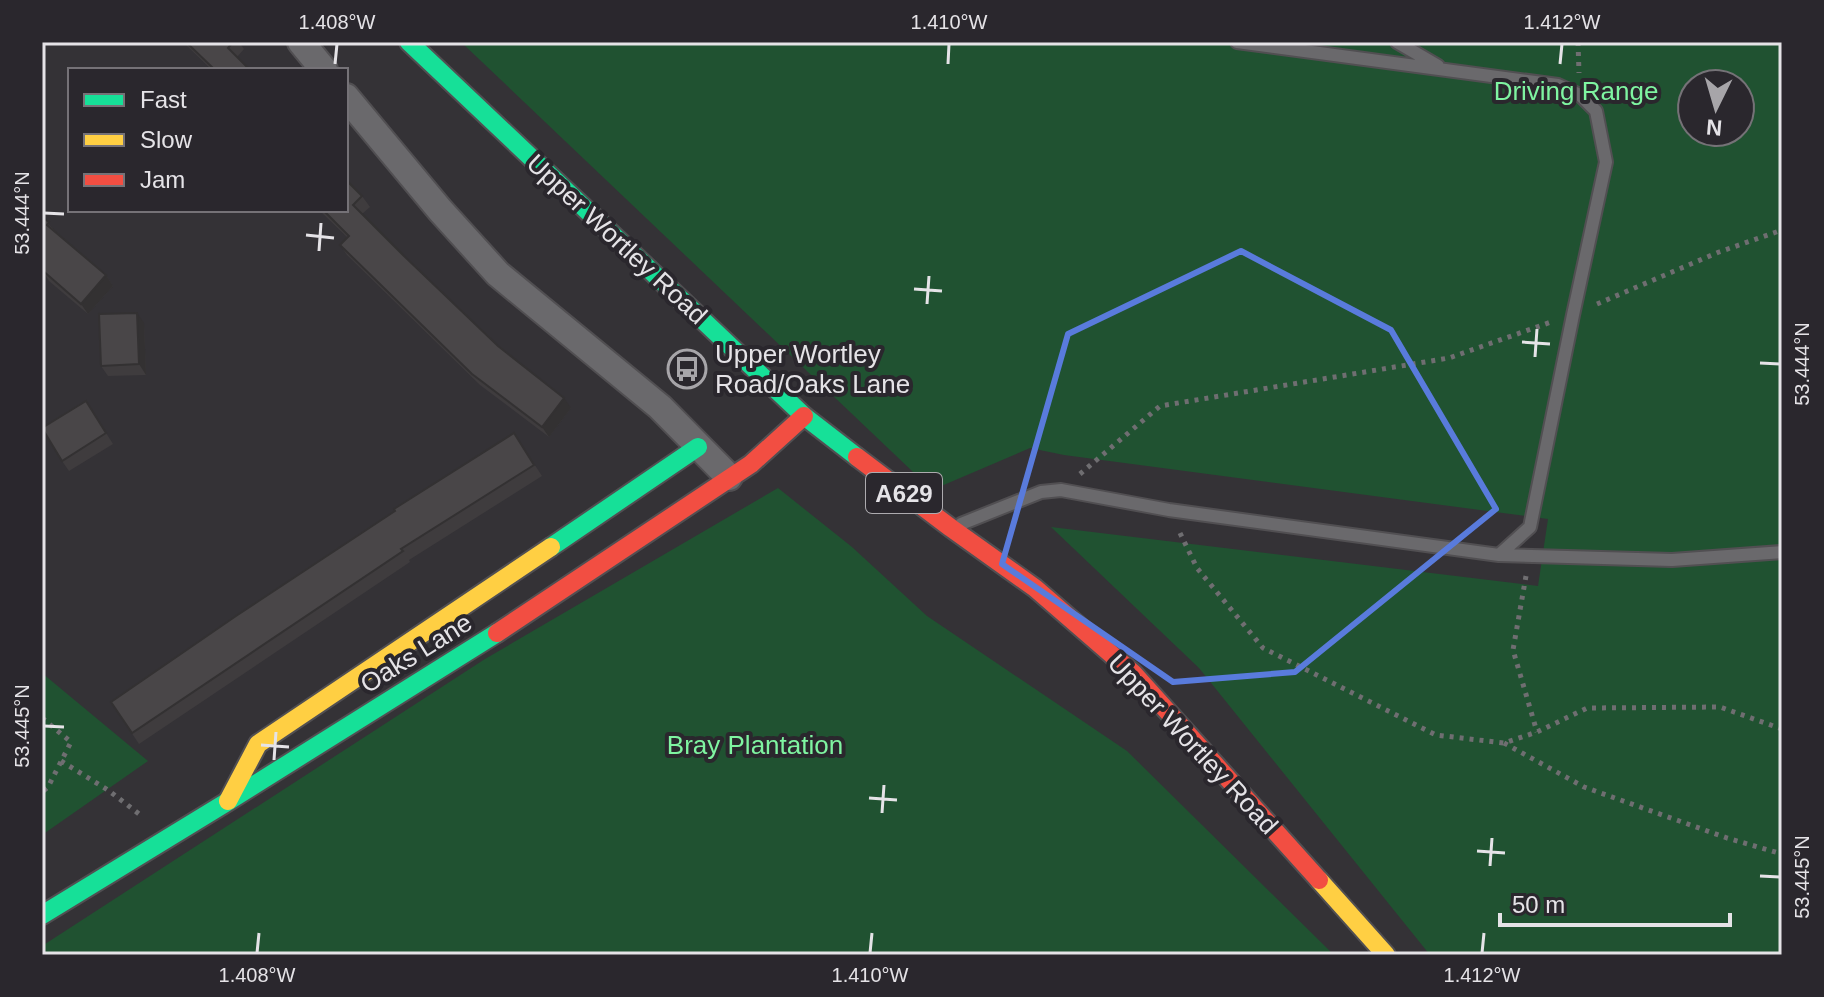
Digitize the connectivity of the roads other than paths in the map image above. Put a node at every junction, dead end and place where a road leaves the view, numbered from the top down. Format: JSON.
{"nodes":[{"id":1,"x":301,"y":42,"type":"edge"},
{"id":2,"x":409,"y":42,"type":"edge"},
{"id":3,"x":1237,"y":42,"type":"edge"},
{"id":4,"x":1397,"y":42,"type":"edge"},
{"id":5,"x":322,"y":68,"type":"edge"},
{"id":6,"x":1445,"y":70,"type":"junction"},
{"id":7,"x":348,"y":99,"type":"edge"},
{"id":8,"x":804,"y":416,"type":"junction"},
{"id":9,"x":698,"y":447,"type":"junction"},
{"id":10,"x":729,"y":477,"type":"junction"},
{"id":11,"x":951,"y":528,"type":"junction"},
{"id":12,"x":1782,"y":552,"type":"edge"},
{"id":13,"x":1499,"y":555,"type":"junction"},
{"id":14,"x":227,"y":802,"type":"junction"},
{"id":15,"x":42,"y":915,"type":"edge"},
{"id":16,"x":1386,"y":955,"type":"edge"}],
"edges":[{"from":1,"to":5,"type":"street"},
{"from":2,"to":8,"type":"street","name":"Upper Wortley Road","number":"A629"},
{"from":3,"to":6,"type":"lane"},
{"from":4,"to":6,"type":"lane"},
{"from":6,"to":13,"type":"lane"},
{"from":7,"to":9,"type":"street"},
{"from":8,"to":10,"type":"street","name":"Oaks Lane"},
{"from":8,"to":11,"type":"street","name":"Upper Wortley Road","number":"A629"},
{"from":9,"to":10,"type":"street"},
{"from":9,"to":14,"type":"street"},
{"from":10,"to":14,"type":"street","name":"Oaks Lane"},
{"from":11,"to":13,"type":"lane"},
{"from":11,"to":16,"type":"street","name":"Upper Wortley Road","number":"A629"},
{"from":12,"to":13,"type":"lane"},
{"from":14,"to":15,"type":"street","name":"Oaks Lane"}]}
